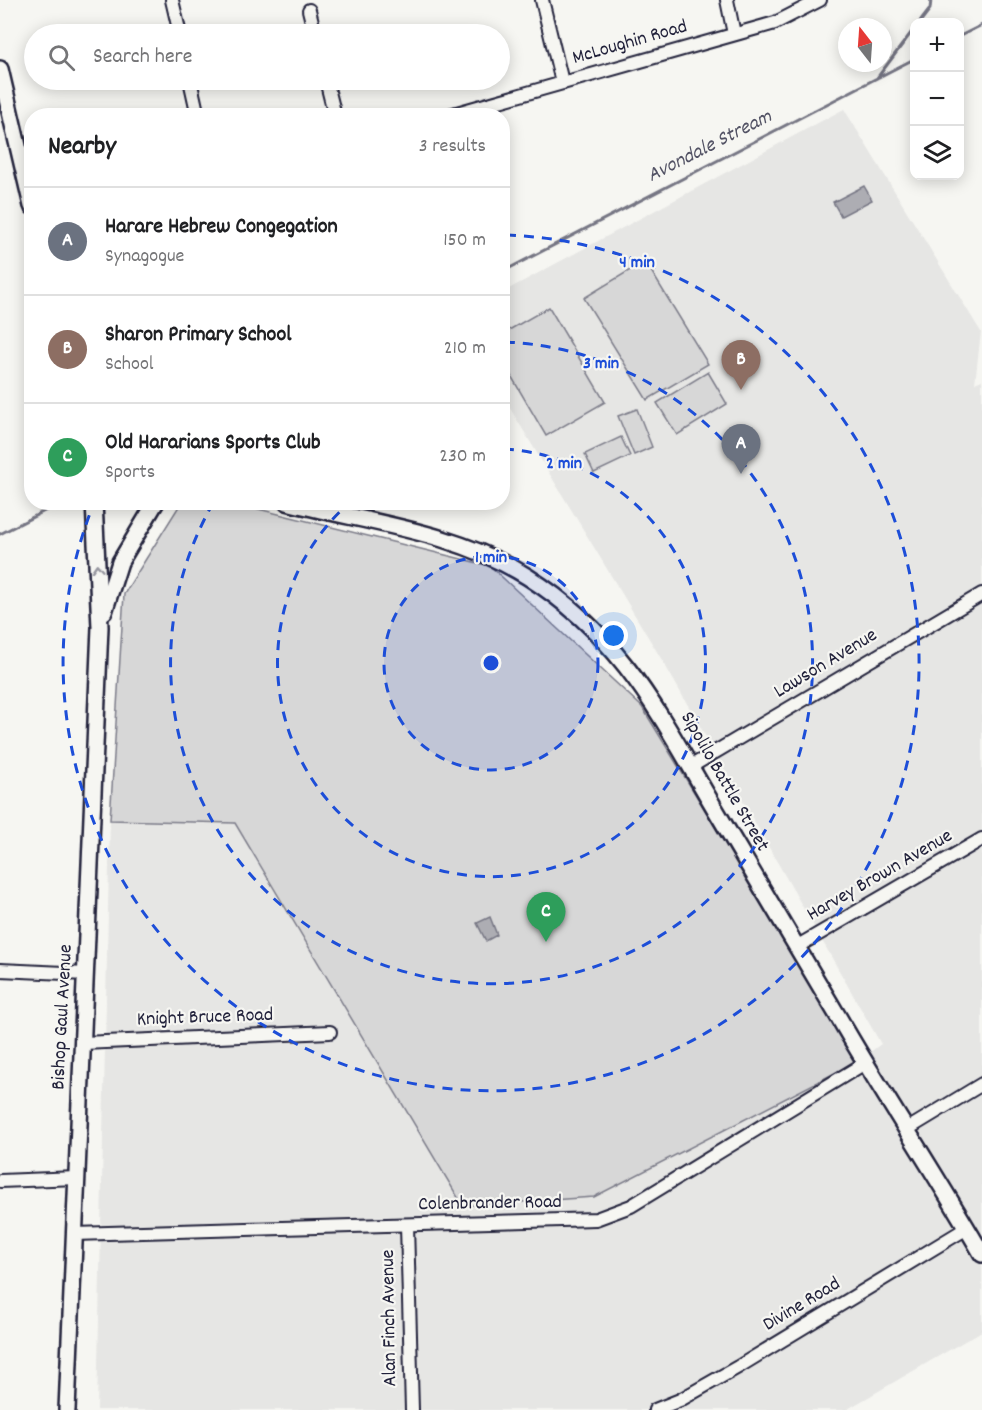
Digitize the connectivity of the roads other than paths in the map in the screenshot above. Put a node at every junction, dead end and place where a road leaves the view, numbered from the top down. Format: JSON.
{"nodes":[{"id":1,"x":172,"y":0,"type":"edge"},
{"id":2,"x":542,"y":0,"type":"edge"},
{"id":3,"x":727,"y":0,"type":"edge"},
{"id":4,"x":820,"y":0,"type":"edge"},
{"id":5,"x":309,"y":10,"type":"dead end"},
{"id":6,"x":178,"y":24,"type":"edge"},
{"id":7,"x":312,"y":24,"type":"edge"},
{"id":8,"x":734,"y":34,"type":"junction"},
{"id":9,"x":0,"y":69,"type":"edge"},
{"id":10,"x":562,"y":82,"type":"junction"},
{"id":11,"x":192,"y":90,"type":"edge"},
{"id":12,"x":328,"y":90,"type":"edge"},
{"id":13,"x":196,"y":108,"type":"edge"},
{"id":14,"x":333,"y":108,"type":"edge"},
{"id":15,"x":473,"y":108,"type":"edge"},
{"id":16,"x":24,"y":172,"type":"edge"},
{"id":17,"x":93,"y":510,"type":"edge"},
{"id":18,"x":151,"y":510,"type":"edge"},
{"id":19,"x":322,"y":510,"type":"edge"},
{"id":20,"x":982,"y":594,"type":"edge"},
{"id":21,"x":100,"y":627,"type":"junction"},
{"id":22,"x":690,"y":767,"type":"junction"},
{"id":23,"x":982,"y":839,"type":"edge"},
{"id":24,"x":798,"y":946,"type":"junction"},
{"id":25,"x":0,"y":970,"type":"edge"},
{"id":26,"x":86,"y":974,"type":"junction"},
{"id":27,"x":330,"y":1032,"type":"dead end"},
{"id":28,"x":83,"y":1043,"type":"junction"},
{"id":29,"x":865,"y":1063,"type":"junction"},
{"id":30,"x":982,"y":1084,"type":"edge"},
{"id":31,"x":906,"y":1130,"type":"junction"},
{"id":32,"x":77,"y":1178,"type":"junction"},
{"id":33,"x":0,"y":1181,"type":"edge"},
{"id":34,"x":407,"y":1225,"type":"junction"},
{"id":35,"x":967,"y":1228,"type":"junction"},
{"id":36,"x":74,"y":1234,"type":"junction"},
{"id":37,"x":982,"y":1254,"type":"edge"},
{"id":38,"x":66,"y":1410,"type":"edge"},
{"id":39,"x":412,"y":1410,"type":"edge"},
{"id":40,"x":654,"y":1410,"type":"edge"}],
"edges":[{"from":1,"to":6,"type":"street"},
{"from":2,"to":10,"type":"street"},
{"from":3,"to":8,"type":"street"},
{"from":4,"to":8,"type":"street","name":"McLoughin Road"},
{"from":5,"to":7,"type":"street"},
{"from":8,"to":10,"type":"street","name":"McLoughin Road"},
{"from":9,"to":16,"type":"main road"},
{"from":10,"to":15,"type":"street","name":"McLoughin Road"},
{"from":11,"to":13,"type":"street"},
{"from":12,"to":14,"type":"street"},
{"from":21,"to":17,"type":"main road","one_way":true},
{"from":18,"to":21,"type":"main road"},
{"from":19,"to":22,"type":"main road","name":"Sipolilo Battle Street"},
{"from":20,"to":22,"type":"street","name":"Lawson Avenue"},
{"from":21,"to":26,"type":"main road","name":"Bishop Gaul Avenue"},
{"from":22,"to":24,"type":"main road","name":"Sipolilo Battle Street"},
{"from":23,"to":24,"type":"street","name":"Harvey Brown Avenue"},
{"from":24,"to":29,"type":"main road","name":"Sipolilo Battle Street"},
{"from":25,"to":26,"type":"street"},
{"from":26,"to":28,"type":"main road","name":"Bishop Gaul Avenue"},
{"from":27,"to":28,"type":"street","name":"Knight Bruce Road"},
{"from":28,"to":32,"type":"main road","name":"Bishop Gaul Avenue"},
{"from":29,"to":31,"type":"main road","name":"Sipolilo Battle Street"},
{"from":29,"to":34,"type":"street","name":"Colenbrander Road"},
{"from":30,"to":31,"type":"street"},
{"from":31,"to":35,"type":"main road","name":"Sipolilo Battle Street"},
{"from":32,"to":33,"type":"street"},
{"from":32,"to":36,"type":"main road","name":"Bishop Gaul Avenue"},
{"from":34,"to":36,"type":"street","name":"Colenbrander Road"},
{"from":34,"to":39,"type":"street","name":"Alan Finch Avenue"},
{"from":35,"to":37,"type":"main road","name":"Sipolilo Battle Street"},
{"from":35,"to":40,"type":"street","name":"Divine Road"},
{"from":36,"to":38,"type":"main road","name":"Bishop Gaul Avenue"}]}
